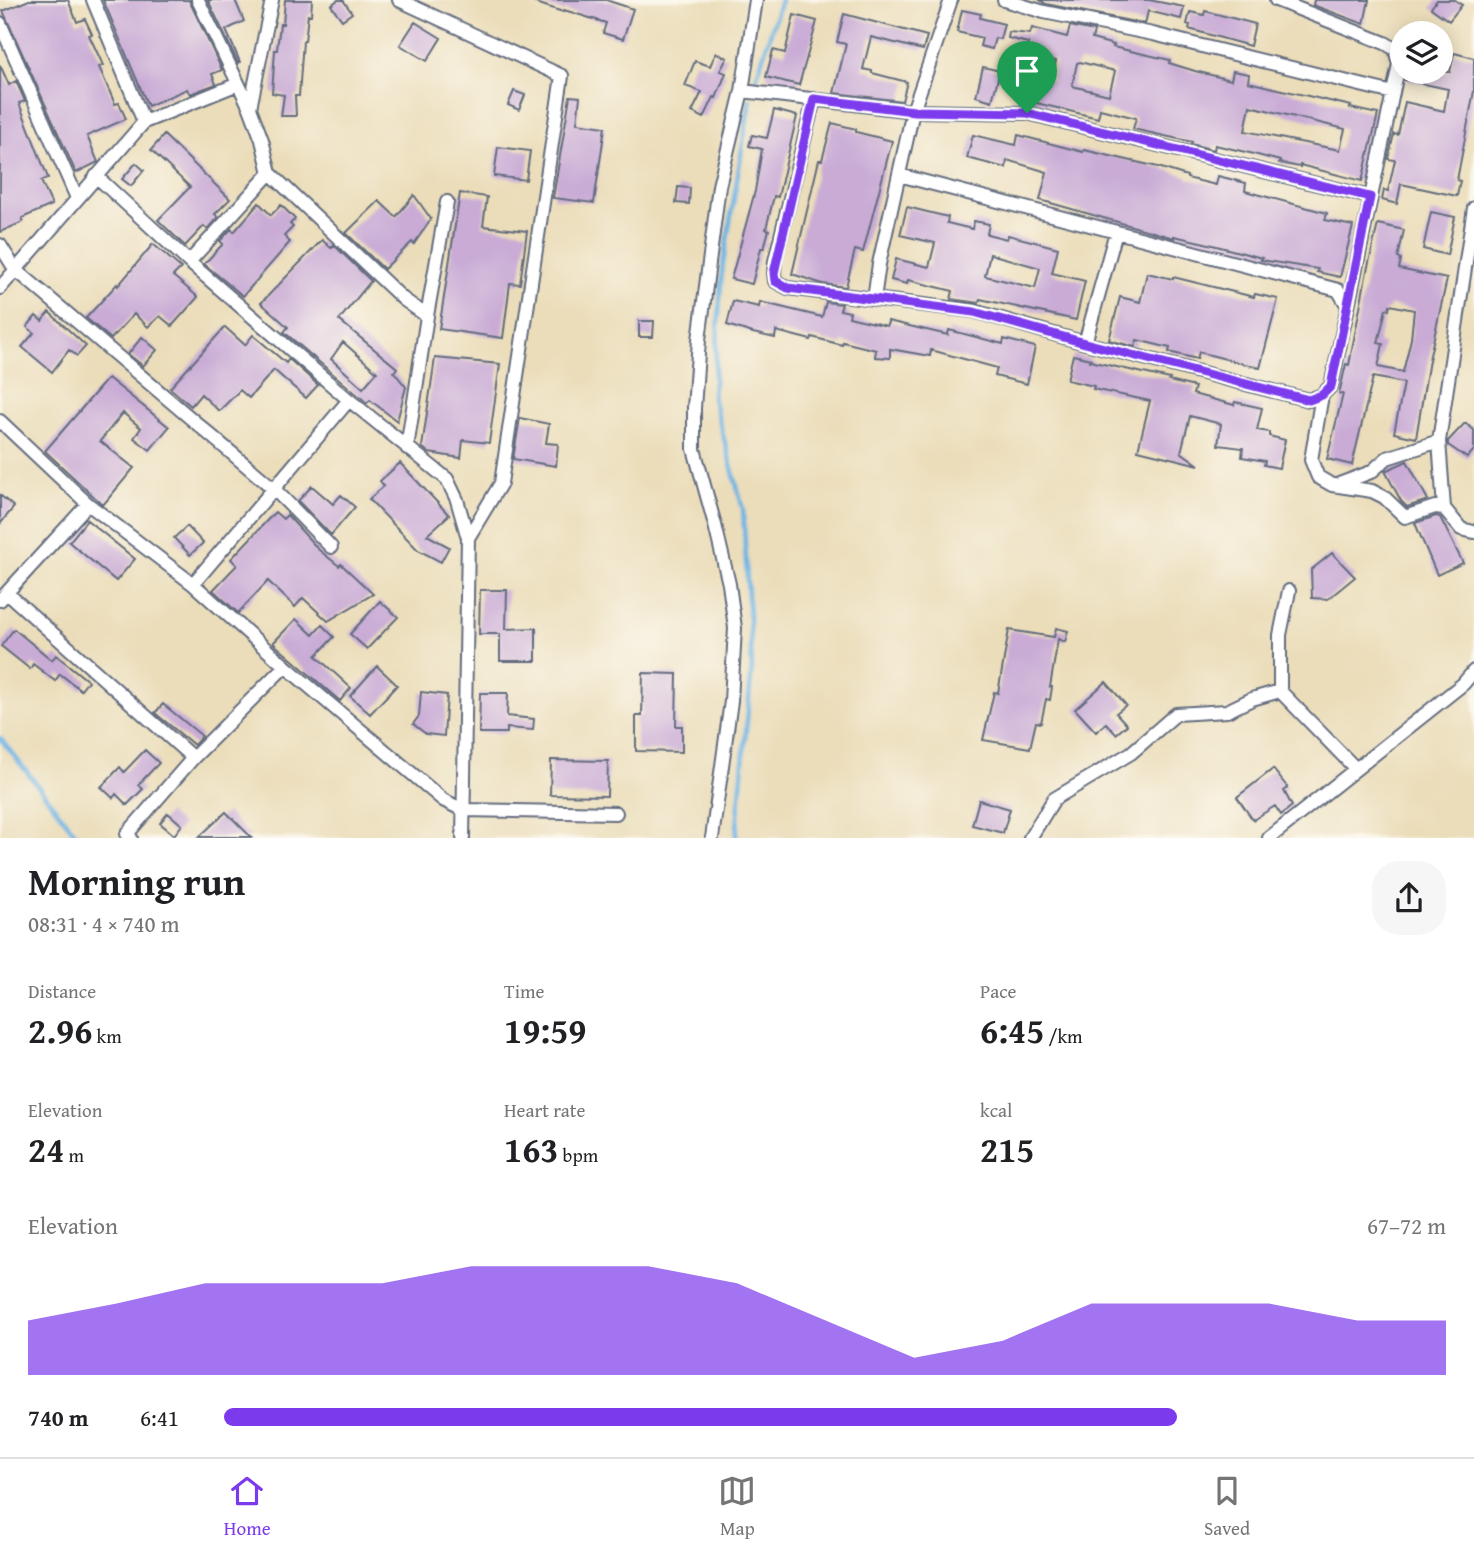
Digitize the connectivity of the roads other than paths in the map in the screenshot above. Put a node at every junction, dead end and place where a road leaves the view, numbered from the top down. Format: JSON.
{"nodes":[{"id":1,"x":93,"y":0,"type":"edge"},
{"id":2,"x":198,"y":0,"type":"edge"},
{"id":3,"x":272,"y":0,"type":"edge"},
{"id":4,"x":399,"y":0,"type":"edge"},
{"id":5,"x":756,"y":0,"type":"edge"},
{"id":6,"x":951,"y":0,"type":"edge"},
{"id":7,"x":1004,"y":0,"type":"edge"},
{"id":8,"x":1276,"y":0,"type":"edge"},
{"id":9,"x":0,"y":23,"type":"edge"},
{"id":10,"x":238,"y":84,"type":"junction"},
{"id":11,"x":742,"y":91,"type":"junction"},
{"id":12,"x":1393,"y":93,"type":"junction"},
{"id":13,"x":814,"y":99,"type":"junction"},
{"id":14,"x":250,"y":108,"type":"junction"},
{"id":15,"x":914,"y":111,"type":"junction"},
{"id":16,"x":144,"y":122,"type":"junction"},
{"id":17,"x":270,"y":173,"type":"junction"},
{"id":18,"x":899,"y":175,"type":"junction"},
{"id":19,"x":96,"y":176,"type":"junction"},
{"id":20,"x":1370,"y":197,"type":"junction"},
{"id":21,"x":77,"y":198,"type":"junction"},
{"id":22,"x":447,"y":202,"type":"dead end"},
{"id":23,"x":1474,"y":208,"type":"edge"},
{"id":24,"x":1116,"y":232,"type":"junction"},
{"id":25,"x":0,"y":245,"type":"edge"},
{"id":26,"x":189,"y":262,"type":"junction"},
{"id":27,"x":15,"y":269,"type":"junction"},
{"id":28,"x":0,"y":288,"type":"edge"},
{"id":29,"x":874,"y":299,"type":"junction"},
{"id":30,"x":1348,"y":306,"type":"junction"},
{"id":31,"x":428,"y":316,"type":"junction"},
{"id":32,"x":1085,"y":343,"type":"junction"},
{"id":33,"x":1322,"y":395,"type":"junction"},
{"id":34,"x":349,"y":400,"type":"junction"},
{"id":35,"x":0,"y":421,"type":"edge"},
{"id":36,"x":1439,"y":441,"type":"junction"},
{"id":37,"x":407,"y":447,"type":"junction"},
{"id":38,"x":1332,"y":485,"type":"junction"},
{"id":39,"x":274,"y":489,"type":"junction"},
{"id":40,"x":88,"y":504,"type":"junction"},
{"id":41,"x":1444,"y":508,"type":"junction"},
{"id":42,"x":1474,"y":532,"type":"edge"},
{"id":43,"x":468,"y":538,"type":"junction"},
{"id":44,"x":331,"y":547,"type":"dead end"},
{"id":45,"x":193,"y":584,"type":"junction"},
{"id":46,"x":1289,"y":591,"type":"dead end"},
{"id":47,"x":3,"y":597,"type":"edge"},
{"id":48,"x":285,"y":666,"type":"junction"},
{"id":49,"x":1474,"y":671,"type":"edge"},
{"id":50,"x":1280,"y":691,"type":"junction"},
{"id":51,"x":192,"y":758,"type":"junction"},
{"id":52,"x":1356,"y":769,"type":"junction"},
{"id":53,"x":463,"y":810,"type":"junction"},
{"id":54,"x":616,"y":813,"type":"dead end"},
{"id":55,"x":131,"y":838,"type":"edge"},
{"id":56,"x":463,"y":838,"type":"edge"},
{"id":57,"x":712,"y":838,"type":"edge"},
{"id":58,"x":1030,"y":838,"type":"edge"},
{"id":59,"x":1269,"y":838,"type":"edge"}],
"edges":[{"from":1,"to":16,"type":"street"},
{"from":2,"to":10,"type":"street"},
{"from":3,"to":14,"type":"street"},
{"from":4,"to":43,"type":"street"},
{"from":5,"to":11,"type":"street"},
{"from":6,"to":15,"type":"street"},
{"from":7,"to":12,"type":"street"},
{"from":8,"to":12,"type":"street"},
{"from":9,"to":21,"type":"street"},
{"from":10,"to":14,"type":"street"},
{"from":10,"to":16,"type":"street"},
{"from":11,"to":13,"type":"street"},
{"from":11,"to":57,"type":"street"},
{"from":12,"to":20,"type":"street"},
{"from":13,"to":15,"type":"street"},
{"from":13,"to":29,"type":"street"},
{"from":14,"to":17,"type":"street"},
{"from":15,"to":18,"type":"street"},
{"from":15,"to":20,"type":"street"},
{"from":16,"to":19,"type":"street"},
{"from":17,"to":26,"type":"street"},
{"from":17,"to":31,"type":"street"},
{"from":18,"to":24,"type":"street"},
{"from":18,"to":29,"type":"street"},
{"from":19,"to":21,"type":"street"},
{"from":19,"to":26,"type":"street"},
{"from":20,"to":30,"type":"street"},
{"from":21,"to":27,"type":"street"},
{"from":22,"to":31,"type":"street"},
{"from":23,"to":36,"type":"street"},
{"from":24,"to":30,"type":"street"},
{"from":24,"to":32,"type":"street"},
{"from":25,"to":27,"type":"street"},
{"from":26,"to":34,"type":"street"},
{"from":27,"to":28,"type":"street"},
{"from":27,"to":39,"type":"street"},
{"from":29,"to":32,"type":"street"},
{"from":30,"to":33,"type":"street"},
{"from":31,"to":37,"type":"street"},
{"from":32,"to":33,"type":"street"},
{"from":33,"to":38,"type":"street"},
{"from":34,"to":37,"type":"street"},
{"from":34,"to":39,"type":"street"},
{"from":35,"to":40,"type":"street"},
{"from":36,"to":38,"type":"street"},
{"from":36,"to":41,"type":"street"},
{"from":37,"to":43,"type":"street"},
{"from":38,"to":41,"type":"street"},
{"from":39,"to":44,"type":"street"},
{"from":39,"to":45,"type":"street"},
{"from":40,"to":45,"type":"street"},
{"from":40,"to":47,"type":"street"},
{"from":41,"to":42,"type":"street"},
{"from":43,"to":53,"type":"street"},
{"from":45,"to":48,"type":"street"},
{"from":46,"to":50,"type":"street"},
{"from":47,"to":51,"type":"street"},
{"from":48,"to":51,"type":"street"},
{"from":48,"to":53,"type":"street"},
{"from":49,"to":52,"type":"street"},
{"from":50,"to":52,"type":"street"},
{"from":50,"to":58,"type":"street"},
{"from":51,"to":55,"type":"street"},
{"from":52,"to":59,"type":"street"},
{"from":53,"to":54,"type":"street"},
{"from":53,"to":56,"type":"street"}]}
